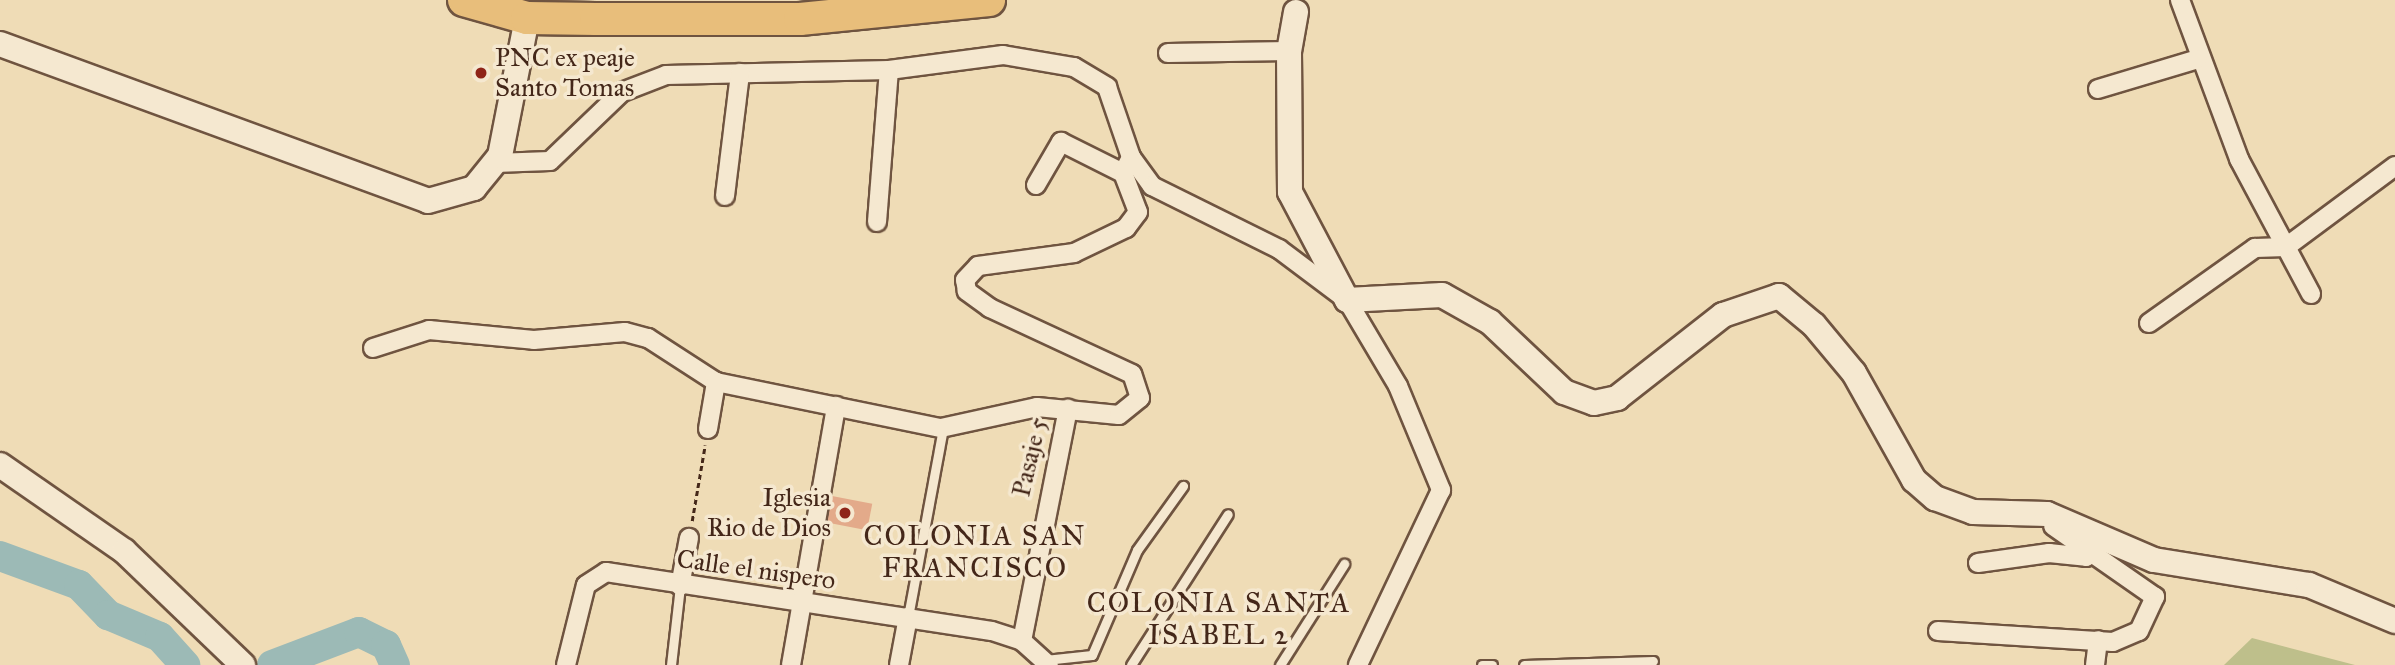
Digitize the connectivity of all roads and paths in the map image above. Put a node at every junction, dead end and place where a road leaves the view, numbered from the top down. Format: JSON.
{"nodes":[{"id":1,"x":464,"y":0,"type":"edge"},
{"id":2,"x":989,"y":0,"type":"edge"},
{"id":3,"x":2180,"y":0,"type":"edge"},
{"id":4,"x":1296,"y":12,"type":"dead end"},
{"id":5,"x":527,"y":18,"type":"junction"},
{"id":6,"x":0,"y":44,"type":"edge"},
{"id":7,"x":1289,"y":51,"type":"junction"},
{"id":8,"x":1168,"y":53,"type":"dead end"},
{"id":9,"x":2198,"y":59,"type":"junction"},
{"id":10,"x":889,"y":70,"type":"junction"},
{"id":11,"x":740,"y":73,"type":"junction"},
{"id":12,"x":2098,"y":89,"type":"dead end"},
{"id":13,"x":495,"y":163,"type":"junction"},
{"id":14,"x":1127,"y":165,"type":"junction"},
{"id":15,"x":2395,"y":166,"type":"edge"},
{"id":16,"x":1036,"y":185,"type":"dead end"},
{"id":17,"x":724,"y":196,"type":"dead end"},
{"id":18,"x":877,"y":222,"type":"dead end"},
{"id":19,"x":2286,"y":247,"type":"junction"},
{"id":20,"x":2312,"y":293,"type":"dead end"},
{"id":21,"x":1348,"y":300,"type":"junction"},
{"id":22,"x":2149,"y":323,"type":"dead end"},
{"id":23,"x":373,"y":348,"type":"dead end"},
{"id":24,"x":716,"y":382,"type":"junction"},
{"id":25,"x":836,"y":406,"type":"junction"},
{"id":26,"x":1068,"y":408,"type":"junction"},
{"id":27,"x":943,"y":428,"type":"junction"},
{"id":28,"x":708,"y":429,"type":"joint"},
{"id":29,"x":0,"y":465,"type":"edge"},
{"id":30,"x":1183,"y":486,"type":"dead end"},
{"id":31,"x":2038,"y":513,"type":"junction"},
{"id":32,"x":1228,"y":514,"type":"dead end"},
{"id":33,"x":689,"y":538,"type":"joint"},
{"id":34,"x":2095,"y":551,"type":"junction"},
{"id":35,"x":1344,"y":564,"type":"dead end"},
{"id":36,"x":1978,"y":564,"type":"dead end"},
{"id":37,"x":680,"y":586,"type":"junction"},
{"id":38,"x":799,"y":603,"type":"junction"},
{"id":39,"x":908,"y":617,"type":"junction"},
{"id":40,"x":2395,"y":621,"type":"edge"},
{"id":41,"x":1938,"y":631,"type":"dead end"},
{"id":42,"x":2098,"y":640,"type":"junction"},
{"id":43,"x":1021,"y":641,"type":"junction"},
{"id":44,"x":1653,"y":661,"type":"dead end"},
{"id":45,"x":1046,"y":662,"type":"edge"},
{"id":46,"x":243,"y":665,"type":"edge"},
{"id":47,"x":566,"y":665,"type":"edge"},
{"id":48,"x":671,"y":665,"type":"edge"},
{"id":49,"x":791,"y":665,"type":"edge"},
{"id":50,"x":899,"y":665,"type":"edge"},
{"id":51,"x":1131,"y":665,"type":"edge"},
{"id":52,"x":1280,"y":665,"type":"edge"},
{"id":53,"x":1359,"y":665,"type":"edge"},
{"id":54,"x":1482,"y":665,"type":"edge"},
{"id":55,"x":1492,"y":665,"type":"edge"},
{"id":56,"x":1524,"y":665,"type":"edge"},
{"id":57,"x":2095,"y":665,"type":"edge"}],
"edges":[{"from":1,"to":5,"type":"highway"},
{"from":2,"to":5,"type":"highway"},
{"from":3,"to":9,"type":"street"},
{"from":4,"to":7,"type":"street"},
{"from":5,"to":13,"type":"street"},
{"from":6,"to":13,"type":"street"},
{"from":7,"to":8,"type":"street"},
{"from":7,"to":21,"type":"street"},
{"from":9,"to":12,"type":"street"},
{"from":9,"to":19,"type":"street"},
{"from":10,"to":11,"type":"street"},
{"from":10,"to":14,"type":"street"},
{"from":10,"to":18,"type":"street"},
{"from":11,"to":13,"type":"street"},
{"from":11,"to":17,"type":"street"},
{"from":14,"to":16,"type":"street"},
{"from":14,"to":21,"type":"street"},
{"from":14,"to":26,"type":"street"},
{"from":15,"to":19,"type":"street"},
{"from":19,"to":20,"type":"street"},
{"from":19,"to":22,"type":"street"},
{"from":21,"to":31,"type":"street"},
{"from":21,"to":53,"type":"street"},
{"from":23,"to":24,"type":"street"},
{"from":24,"to":25,"type":"street"},
{"from":24,"to":28,"type":"street"},
{"from":25,"to":27,"type":"street"},
{"from":25,"to":38,"type":"street"},
{"from":26,"to":27,"type":"street"},
{"from":26,"to":43,"type":"street","name":"Pasaje 5"},
{"from":27,"to":39,"type":"lane"},
{"from":28,"to":33,"type":"path"},
{"from":29,"to":46,"type":"street"},
{"from":30,"to":45,"type":"lane"},
{"from":31,"to":34,"type":"street"},
{"from":31,"to":40,"type":"street"},
{"from":32,"to":51,"type":"lane"},
{"from":33,"to":37,"type":"street"},
{"from":34,"to":36,"type":"street"},
{"from":34,"to":42,"type":"street"},
{"from":35,"to":52,"type":"lane"},
{"from":37,"to":38,"type":"street","name":"Calle el nispero"},
{"from":37,"to":47,"type":"street","name":"Calle el nispero"},
{"from":37,"to":48,"type":"lane"},
{"from":38,"to":39,"type":"street","name":"Calle el nispero"},
{"from":38,"to":49,"type":"street"},
{"from":39,"to":43,"type":"street","name":"Calle el nispero"},
{"from":39,"to":50,"type":"street"},
{"from":41,"to":42,"type":"street"},
{"from":42,"to":57,"type":"street"},
{"from":43,"to":45,"type":"street"},
{"from":44,"to":56,"type":"lane"},
{"from":54,"to":55,"type":"lane"}]}
